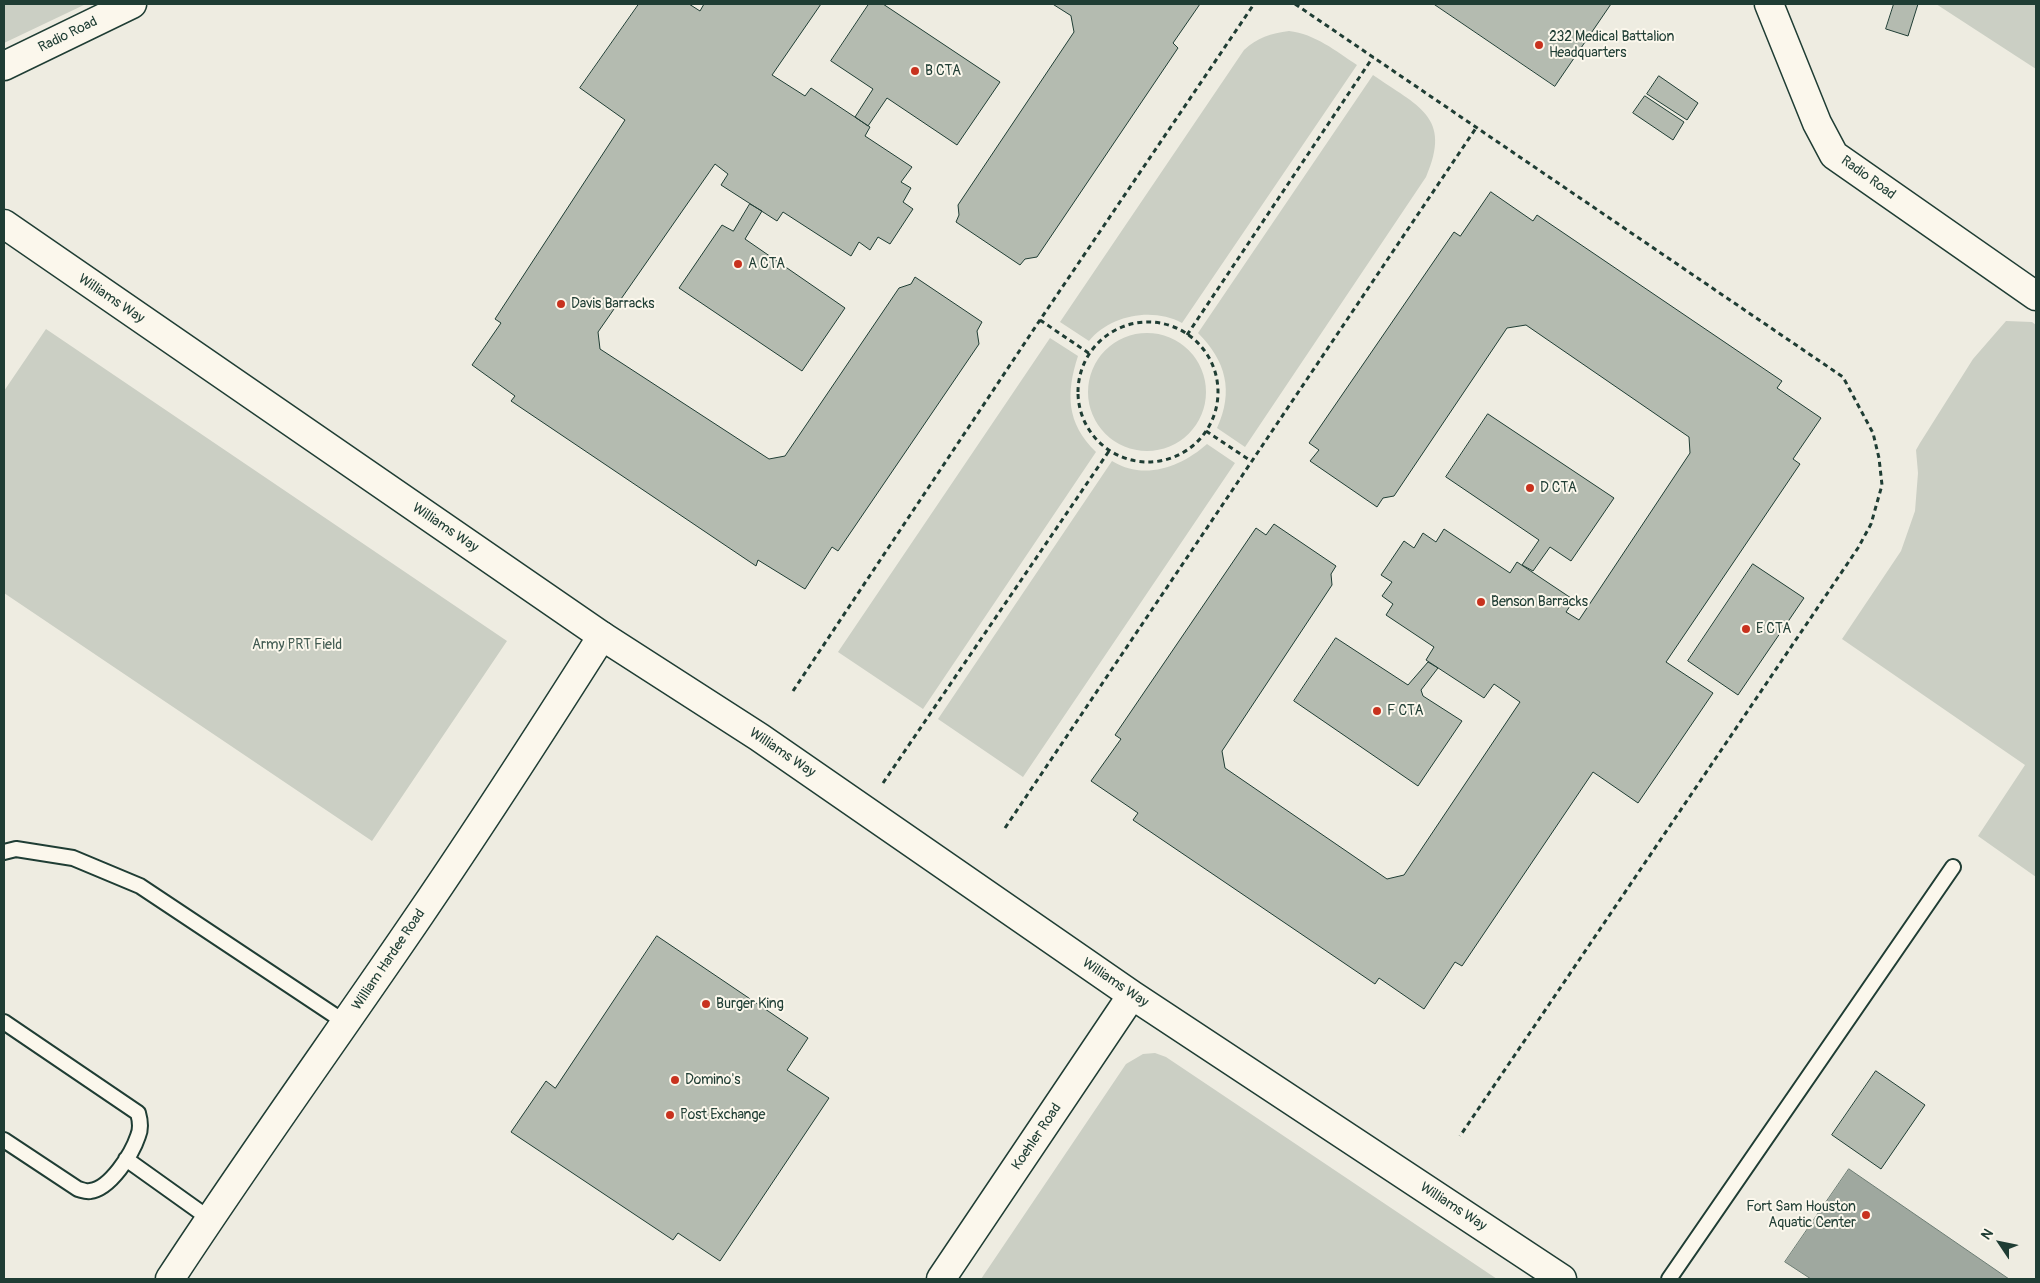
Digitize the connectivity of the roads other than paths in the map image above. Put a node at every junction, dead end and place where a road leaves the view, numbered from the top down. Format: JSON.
{"nodes":[{"id":1,"x":132,"y":4,"type":"edge"},
{"id":2,"x":1769,"y":4,"type":"edge"},
{"id":3,"x":4,"y":66,"type":"edge"},
{"id":4,"x":4,"y":224,"type":"edge"},
{"id":5,"x":2036,"y":296,"type":"edge"},
{"id":6,"x":602,"y":636,"type":"junction"},
{"id":7,"x":4,"y":852,"type":"edge"},
{"id":8,"x":1954,"y":867,"type":"dead end"},
{"id":9,"x":1132,"y":995,"type":"junction"},
{"id":10,"x":4,"y":1022,"type":"edge"},
{"id":11,"x":346,"y":1023,"type":"junction"},
{"id":12,"x":4,"y":1140,"type":"edge"},
{"id":13,"x":126,"y":1158,"type":"junction"},
{"id":14,"x":210,"y":1218,"type":"junction"},
{"id":15,"x":170,"y":1279,"type":"edge"},
{"id":16,"x":941,"y":1279,"type":"edge"},
{"id":17,"x":1562,"y":1279,"type":"edge"},
{"id":18,"x":1670,"y":1279,"type":"edge"}],
"edges":[{"from":1,"to":3,"type":"street","name":"Radio Road"},
{"from":2,"to":5,"type":"street","name":"Radio Road"},
{"from":4,"to":6,"type":"street","name":"Williams Way"},
{"from":6,"to":9,"type":"street","name":"Williams Way"},
{"from":6,"to":11,"type":"street","name":"William Hardee Road"},
{"from":7,"to":11,"type":"lane"},
{"from":8,"to":18,"type":"lane"},
{"from":9,"to":16,"type":"street","name":"Koehler Road"},
{"from":9,"to":17,"type":"street","name":"Williams Way"},
{"from":10,"to":13,"type":"lane"},
{"from":11,"to":14,"type":"street","name":"William Hardee Road"},
{"from":12,"to":13,"type":"lane"},
{"from":13,"to":14,"type":"lane"},
{"from":14,"to":15,"type":"street","name":"William Hardee Road"}]}
